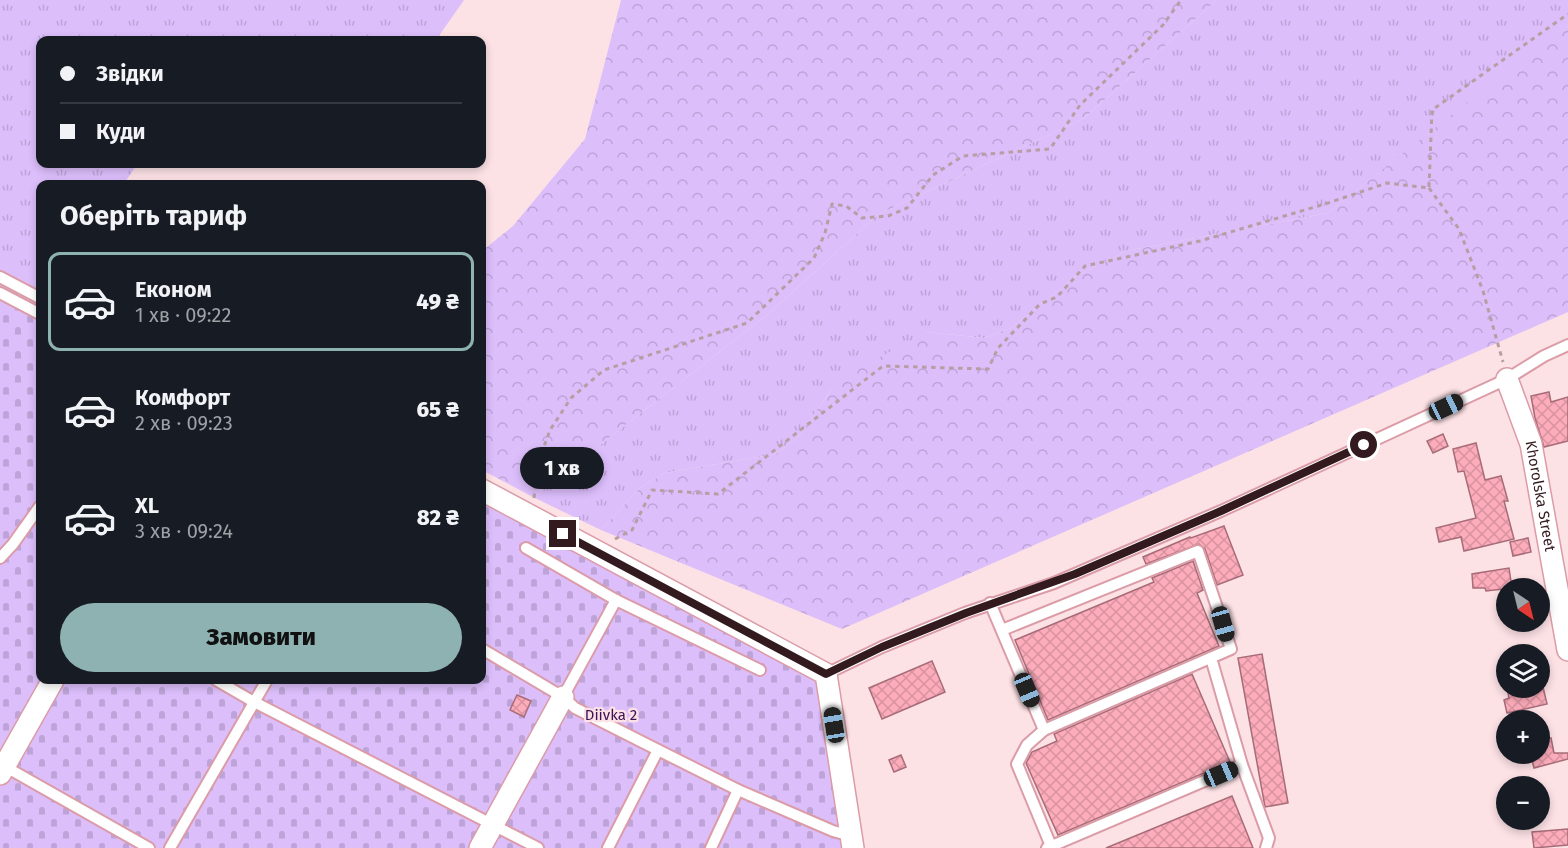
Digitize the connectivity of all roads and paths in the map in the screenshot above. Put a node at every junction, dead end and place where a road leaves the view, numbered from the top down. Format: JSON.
{"nodes":[{"id":1,"x":1181,"y":0,"type":"edge"},
{"id":2,"x":1568,"y":14,"type":"edge"},
{"id":3,"x":1429,"y":188,"type":"junction"},
{"id":4,"x":0,"y":277,"type":"edge"},
{"id":5,"x":0,"y":293,"type":"edge"},
{"id":6,"x":36,"y":296,"type":"edge"},
{"id":7,"x":36,"y":312,"type":"edge"},
{"id":8,"x":1568,"y":345,"type":"edge"},
{"id":9,"x":1507,"y":379,"type":"junction"},
{"id":10,"x":486,"y":492,"type":"edge"},
{"id":11,"x":36,"y":512,"type":"edge"},
{"id":12,"x":531,"y":516,"type":"junction"},
{"id":13,"x":526,"y":548,"type":"dead end"},
{"id":14,"x":596,"y":552,"type":"junction"},
{"id":15,"x":0,"y":558,"type":"edge"},
{"id":16,"x":616,"y":600,"type":"junction"},
{"id":17,"x":990,"y":603,"type":"junction"},
{"id":18,"x":1002,"y":630,"type":"junction"},
{"id":19,"x":1568,"y":650,"type":"edge"},
{"id":20,"x":486,"y":651,"type":"edge"},
{"id":21,"x":1211,"y":658,"type":"junction"},
{"id":22,"x":760,"y":670,"type":"dead end"},
{"id":23,"x":826,"y":674,"type":"junction"},
{"id":24,"x":50,"y":684,"type":"edge"},
{"id":25,"x":223,"y":684,"type":"edge"},
{"id":26,"x":265,"y":684,"type":"edge"},
{"id":27,"x":563,"y":697,"type":"junction"},
{"id":28,"x":254,"y":702,"type":"junction"},
{"id":29,"x":1044,"y":730,"type":"junction"},
{"id":30,"x":658,"y":750,"type":"junction"},
{"id":31,"x":1242,"y":765,"type":"junction"},
{"id":32,"x":2,"y":770,"type":"edge"},
{"id":33,"x":738,"y":790,"type":"junction"},
{"id":34,"x":493,"y":825,"type":"junction"},
{"id":35,"x":852,"y":842,"type":"edge"},
{"id":36,"x":1049,"y":847,"type":"edge"},
{"id":37,"x":149,"y":848,"type":"edge"},
{"id":38,"x":170,"y":848,"type":"edge"},
{"id":39,"x":480,"y":848,"type":"edge"},
{"id":40,"x":538,"y":848,"type":"edge"},
{"id":41,"x":608,"y":848,"type":"edge"},
{"id":42,"x":711,"y":848,"type":"edge"},
{"id":43,"x":1266,"y":848,"type":"edge"}],
"edges":[{"from":1,"to":12,"type":"path"},
{"from":2,"to":3,"type":"path"},
{"from":3,"to":9,"type":"path"},
{"from":3,"to":14,"type":"path"},
{"from":4,"to":6,"type":"lane"},
{"from":5,"to":7,"type":"lane"},
{"from":8,"to":9,"type":"lane"},
{"from":9,"to":17,"type":"lane"},
{"from":9,"to":19,"type":"street","name":"Khorolska Street"},
{"from":10,"to":12,"type":"street"},
{"from":11,"to":15,"type":"lane"},
{"from":12,"to":14,"type":"street"},
{"from":13,"to":16,"type":"lane"},
{"from":14,"to":23,"type":"street"},
{"from":16,"to":22,"type":"lane"},
{"from":16,"to":27,"type":"lane"},
{"from":17,"to":18,"type":"lane"},
{"from":17,"to":23,"type":"lane"},
{"from":18,"to":21,"type":"lane"},
{"from":18,"to":29,"type":"lane"},
{"from":20,"to":27,"type":"lane"},
{"from":21,"to":29,"type":"lane"},
{"from":21,"to":31,"type":"lane"},
{"from":23,"to":35,"type":"street"},
{"from":24,"to":32,"type":"street"},
{"from":25,"to":28,"type":"lane"},
{"from":26,"to":28,"type":"lane"},
{"from":27,"to":30,"type":"lane"},
{"from":27,"to":34,"type":"street"},
{"from":28,"to":34,"type":"lane"},
{"from":28,"to":38,"type":"lane"},
{"from":29,"to":36,"type":"lane"},
{"from":30,"to":33,"type":"lane"},
{"from":30,"to":41,"type":"lane"},
{"from":31,"to":36,"type":"lane"},
{"from":31,"to":43,"type":"lane"},
{"from":32,"to":37,"type":"lane"},
{"from":33,"to":35,"type":"lane"},
{"from":33,"to":42,"type":"lane"},
{"from":34,"to":39,"type":"street"},
{"from":34,"to":40,"type":"lane"}]}
